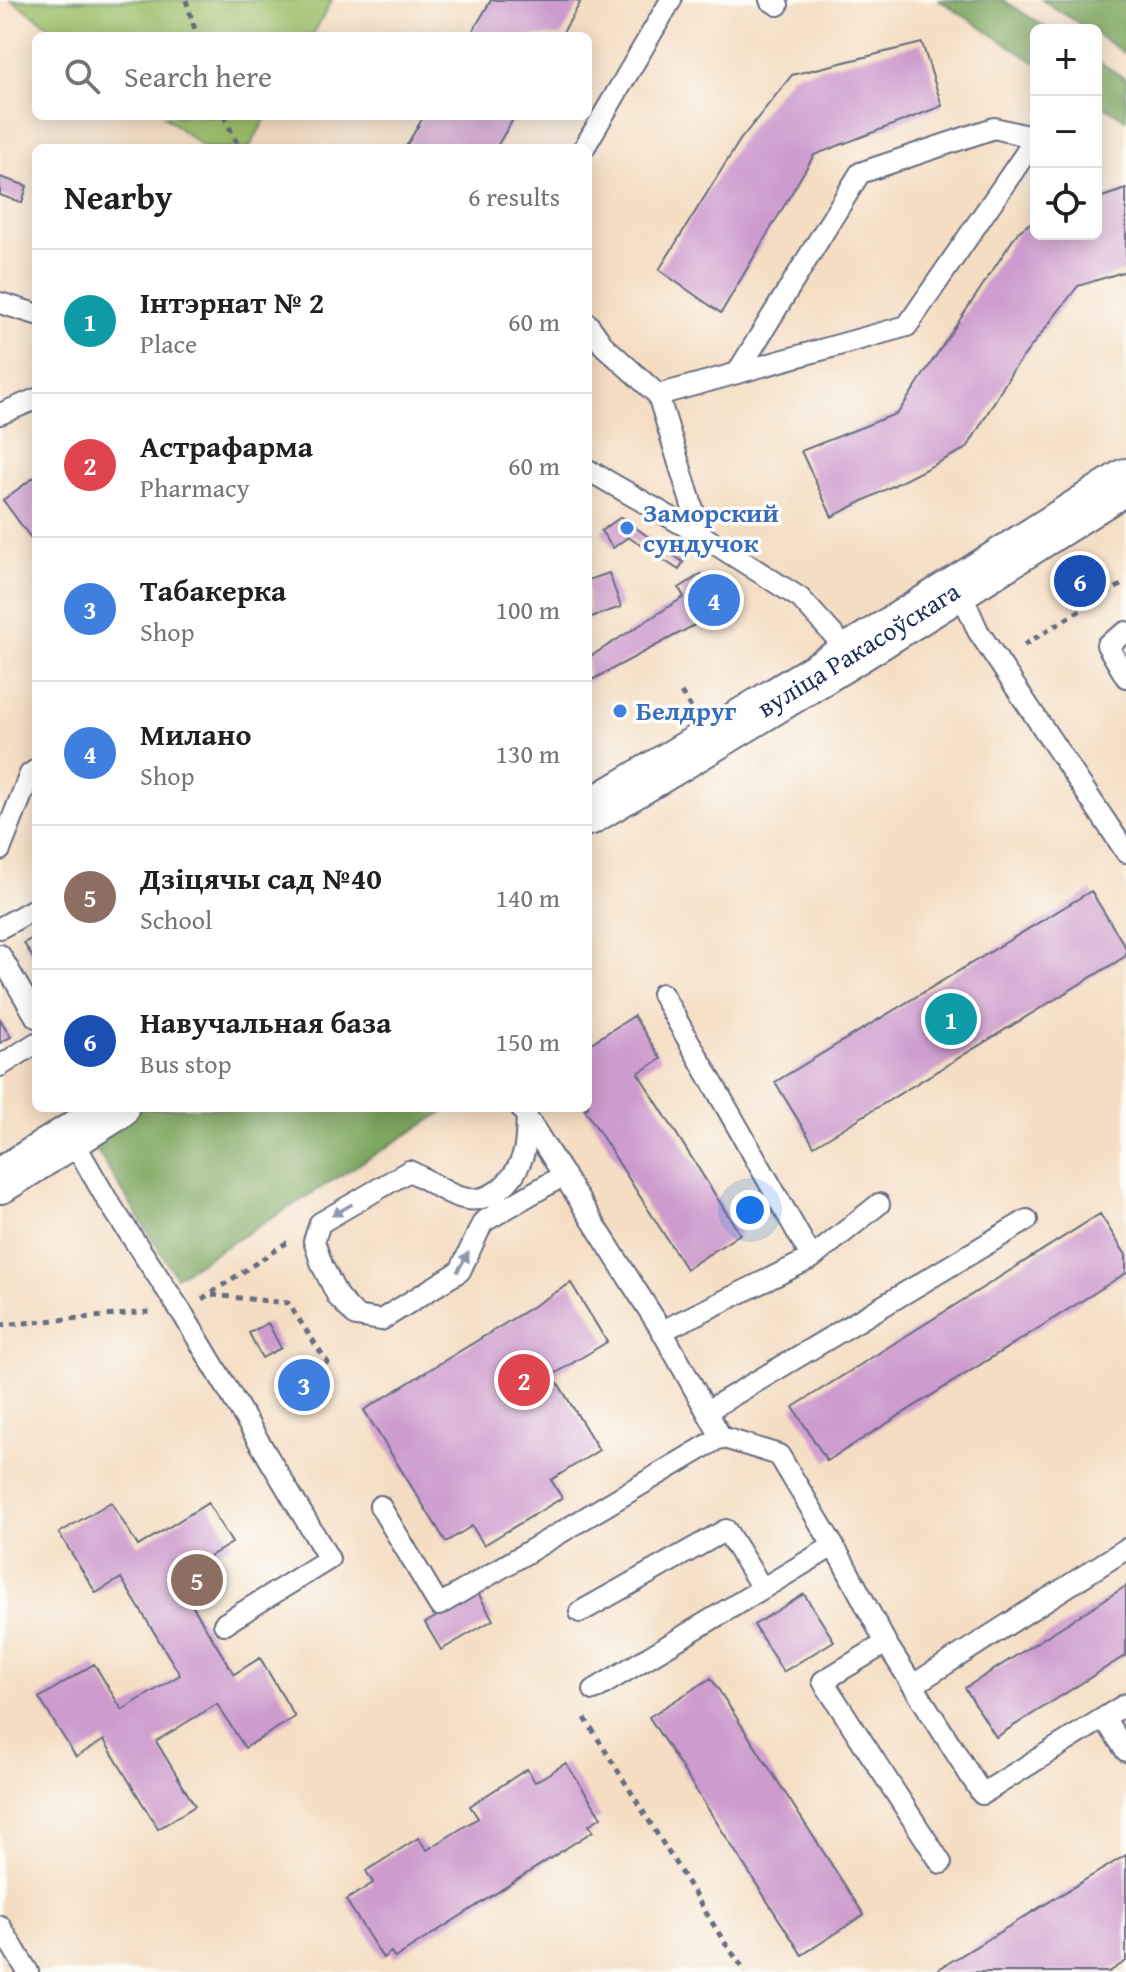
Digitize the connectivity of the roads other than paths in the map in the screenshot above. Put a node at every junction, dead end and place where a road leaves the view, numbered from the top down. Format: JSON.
{"nodes":[{"id":1,"x":671,"y":0,"type":"edge"},
{"id":2,"x":586,"y":144,"type":"edge"},
{"id":3,"x":0,"y":303,"type":"edge"},
{"id":4,"x":32,"y":313,"type":"edge"},
{"id":5,"x":592,"y":330,"type":"edge"},
{"id":6,"x":737,"y":373,"type":"junction"},
{"id":7,"x":658,"y":395,"type":"junction"},
{"id":8,"x":32,"y":401,"type":"edge"},
{"id":9,"x":0,"y":414,"type":"edge"},
{"id":10,"x":592,"y":480,"type":"edge"},
{"id":11,"x":1126,"y":481,"type":"edge"},
{"id":12,"x":701,"y":535,"type":"junction"},
{"id":13,"x":959,"y":588,"type":"junction"},
{"id":14,"x":1126,"y":632,"type":"edge"},
{"id":15,"x":851,"y":654,"type":"junction"},
{"id":16,"x":1126,"y":677,"type":"edge"},
{"id":17,"x":32,"y":773,"type":"edge"},
{"id":18,"x":592,"y":809,"type":"edge"},
{"id":19,"x":0,"y":850,"type":"edge"},
{"id":20,"x":1126,"y":852,"type":"edge"},
{"id":21,"x":32,"y":910,"type":"edge"},
{"id":22,"x":0,"y":928,"type":"edge"},
{"id":23,"x":0,"y":955,"type":"edge"},
{"id":24,"x":662,"y":994,"type":"dead end"},
{"id":25,"x":32,"y":1010,"type":"edge"},
{"id":26,"x":32,"y":1046,"type":"edge"},
{"id":27,"x":0,"y":1066,"type":"edge"},
{"id":28,"x":524,"y":1113,"type":"edge"},
{"id":29,"x":93,"y":1118,"type":"edge"},
{"id":30,"x":564,"y":1175,"type":"junction"},
{"id":31,"x":0,"y":1181,"type":"edge"},
{"id":32,"x":879,"y":1204,"type":"dead end"},
{"id":33,"x":1027,"y":1220,"type":"dead end"},
{"id":34,"x":812,"y":1258,"type":"junction"},
{"id":35,"x":662,"y":1331,"type":"junction"},
{"id":36,"x":707,"y":1411,"type":"junction"},
{"id":37,"x":721,"y":1437,"type":"junction"},
{"id":38,"x":380,"y":1506,"type":"dead end"},
{"id":39,"x":833,"y":1546,"type":"junction"},
{"id":40,"x":1126,"y":1549,"type":"edge"},
{"id":41,"x":762,"y":1588,"type":"junction"},
{"id":42,"x":580,"y":1612,"type":"dead end"},
{"id":43,"x":224,"y":1624,"type":"dead end"},
{"id":44,"x":886,"y":1643,"type":"junction"},
{"id":45,"x":913,"y":1685,"type":"junction"},
{"id":46,"x":594,"y":1690,"type":"dead end"},
{"id":47,"x":1126,"y":1704,"type":"edge"},
{"id":48,"x":1104,"y":1718,"type":"junction"},
{"id":49,"x":1126,"y":1751,"type":"edge"},
{"id":50,"x":941,"y":1863,"type":"dead end"},
{"id":51,"x":0,"y":1926,"type":"edge"},
{"id":52,"x":28,"y":1972,"type":"edge"}],
"edges":[{"from":1,"to":2,"type":"lane"},
{"from":3,"to":4,"type":"lane"},
{"from":5,"to":7,"type":"lane"},
{"from":6,"to":6,"type":"lane"},
{"from":6,"to":7,"type":"lane"},
{"from":7,"to":12,"type":"lane"},
{"from":8,"to":9,"type":"lane"},
{"from":10,"to":12,"type":"lane"},
{"from":11,"to":13,"type":"main road","name":"вуліца Ракасоўскага"},
{"from":12,"to":15,"type":"lane"},
{"from":13,"to":15,"type":"main road","name":"вуліца Ракасоўскага"},
{"from":13,"to":20,"type":"lane"},
{"from":14,"to":16,"type":"lane"},
{"from":15,"to":18,"type":"main road","name":"вуліца Ракасоўскага"},
{"from":17,"to":19,"type":"lane"},
{"from":21,"to":22,"type":"lane"},
{"from":23,"to":25,"type":"lane"},
{"from":24,"to":34,"type":"lane"},
{"from":26,"to":27,"type":"lane"},
{"from":28,"to":30,"type":"lane"},
{"from":28,"to":30,"type":"lane","one_way":true},
{"from":29,"to":31,"type":"main road"},
{"from":29,"to":43,"type":"lane"},
{"from":30,"to":35,"type":"lane"},
{"from":32,"to":34,"type":"lane"},
{"from":33,"to":36,"type":"lane"},
{"from":34,"to":35,"type":"lane"},
{"from":35,"to":36,"type":"lane"},
{"from":36,"to":37,"type":"lane"},
{"from":37,"to":38,"type":"lane"},
{"from":37,"to":39,"type":"lane"},
{"from":39,"to":41,"type":"lane"},
{"from":39,"to":44,"type":"lane"},
{"from":40,"to":45,"type":"lane"},
{"from":41,"to":42,"type":"lane"},
{"from":41,"to":46,"type":"lane"},
{"from":44,"to":45,"type":"lane"},
{"from":44,"to":50,"type":"lane"},
{"from":45,"to":48,"type":"lane"},
{"from":47,"to":48,"type":"lane"},
{"from":48,"to":49,"type":"lane"},
{"from":51,"to":52,"type":"lane"}]}
